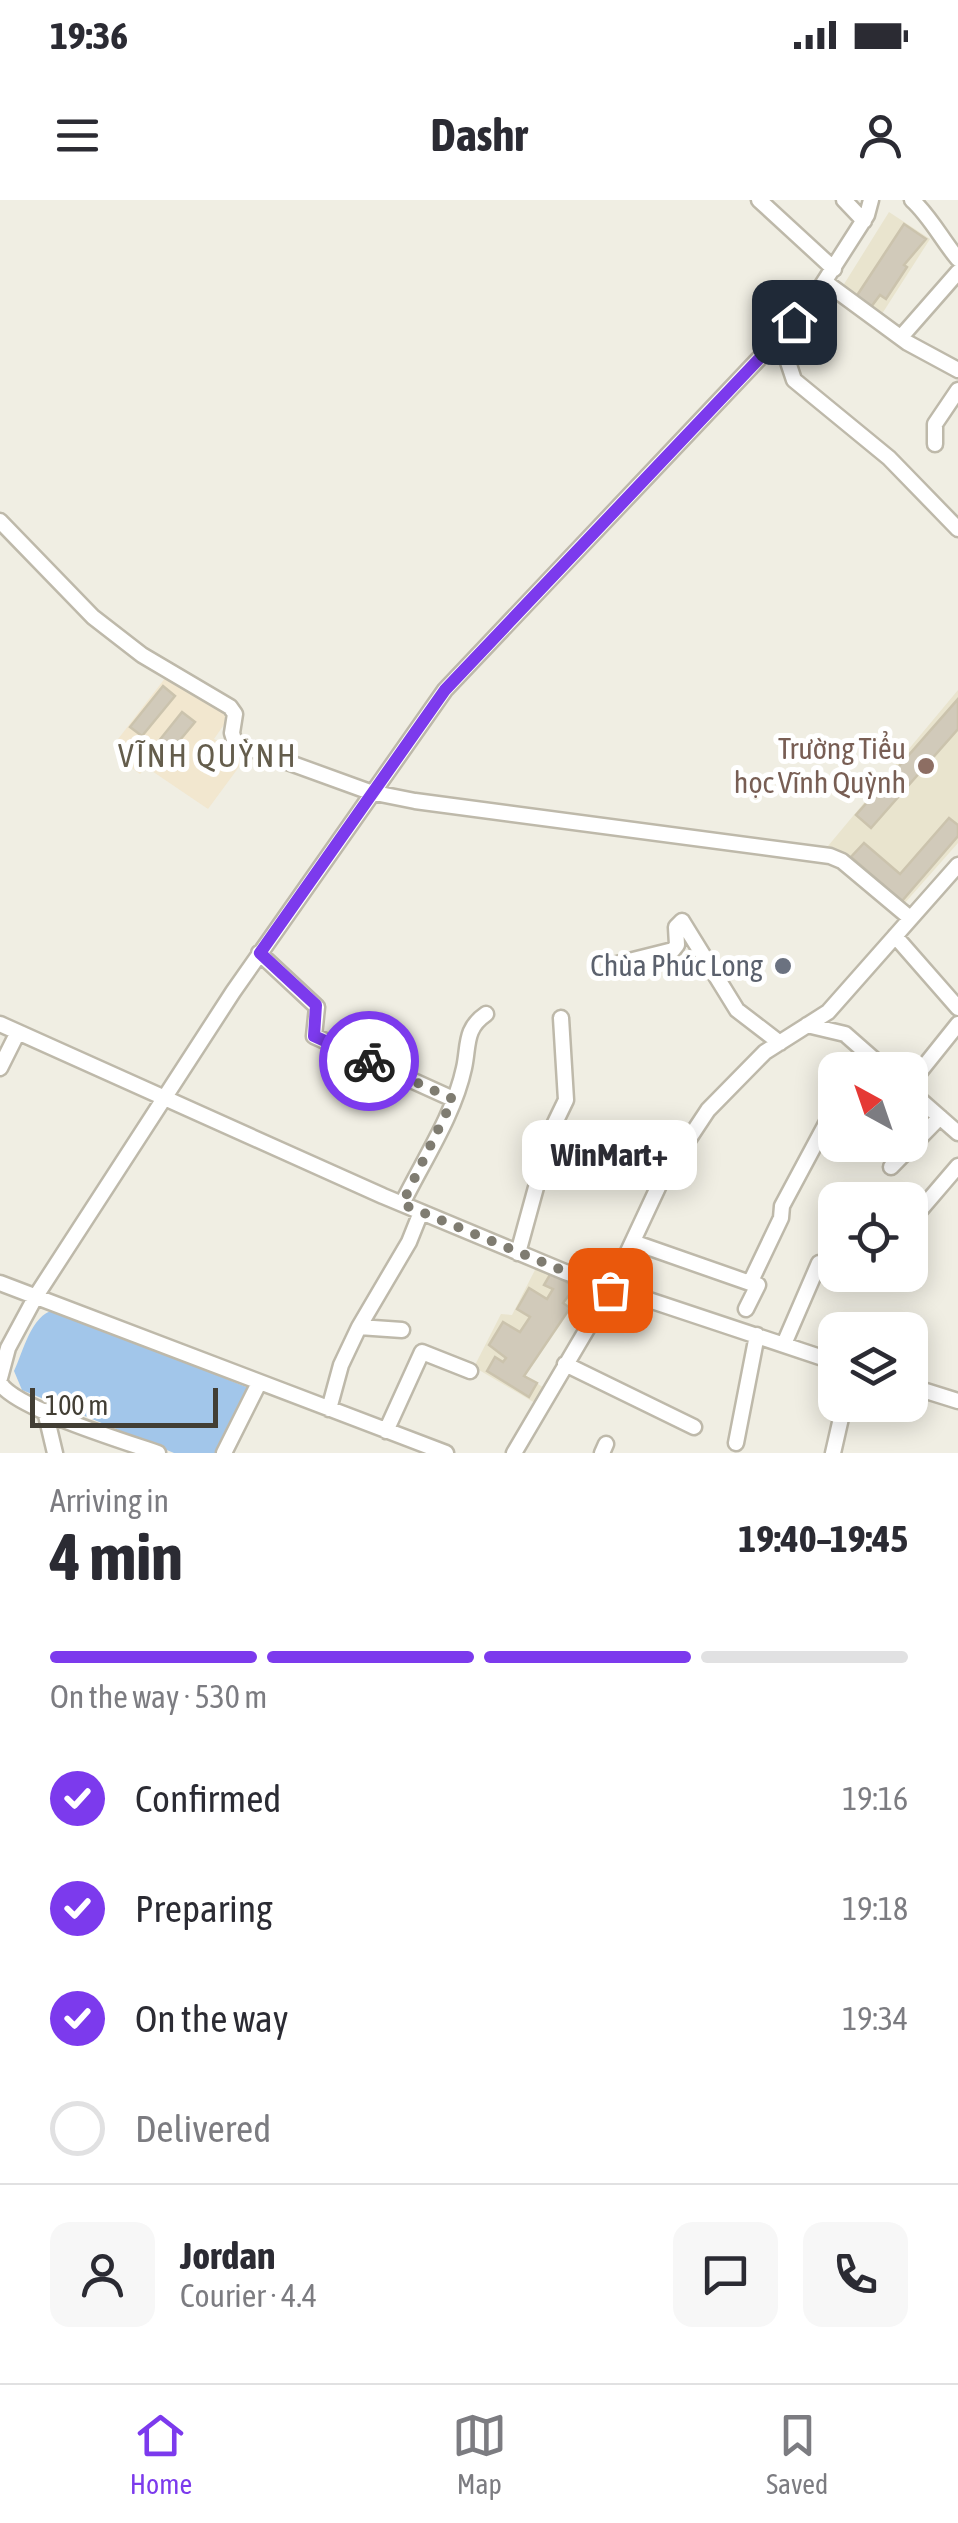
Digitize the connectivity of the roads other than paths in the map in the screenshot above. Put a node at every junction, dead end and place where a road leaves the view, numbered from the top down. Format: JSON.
{"nodes":[{"id":1,"x":759,"y":200,"type":"edge"},
{"id":2,"x":844,"y":200,"type":"edge"},
{"id":3,"x":871,"y":200,"type":"edge"},
{"id":4,"x":912,"y":200,"type":"edge"},
{"id":5,"x":864,"y":220,"type":"junction"},
{"id":6,"x":958,"y":259,"type":"edge"},
{"id":7,"x":958,"y":272,"type":"edge"},
{"id":8,"x":830,"y":276,"type":"junction"},
{"id":9,"x":780,"y":338,"type":"junction"},
{"id":10,"x":901,"y":338,"type":"junction"},
{"id":11,"x":958,"y":370,"type":"edge"},
{"id":12,"x":958,"y":390,"type":"edge"},
{"id":13,"x":935,"y":444,"type":"dead end"},
{"id":14,"x":0,"y":521,"type":"edge"},
{"id":15,"x":958,"y":529,"type":"edge"},
{"id":16,"x":370,"y":792,"type":"junction"},
{"id":17,"x":958,"y":864,"type":"edge"},
{"id":18,"x":910,"y":918,"type":"junction"},
{"id":19,"x":896,"y":936,"type":"junction"},
{"id":20,"x":260,"y":953,"type":"junction"},
{"id":21,"x":617,"y":964,"type":"dead end"},
{"id":22,"x":958,"y":1008,"type":"edge"},
{"id":23,"x":486,"y":1014,"type":"dead end"},
{"id":24,"x":561,"y":1018,"type":"dead end"},
{"id":25,"x":0,"y":1024,"type":"edge"},
{"id":26,"x":958,"y":1024,"type":"edge"},
{"id":27,"x":807,"y":1025,"type":"junction"},
{"id":28,"x":18,"y":1032,"type":"junction"},
{"id":29,"x":780,"y":1042,"type":"junction"},
{"id":30,"x":865,"y":1052,"type":"edge"},
{"id":31,"x":928,"y":1064,"type":"edge"},
{"id":32,"x":0,"y":1068,"type":"edge"},
{"id":33,"x":166,"y":1096,"type":"junction"},
{"id":34,"x":453,"y":1099,"type":"junction"},
{"id":35,"x":928,"y":1106,"type":"edge"},
{"id":36,"x":940,"y":1118,"type":"junction"},
{"id":37,"x":958,"y":1133,"type":"edge"},
{"id":38,"x":818,"y":1139,"type":"edge"},
{"id":39,"x":958,"y":1166,"type":"edge"},
{"id":40,"x":891,"y":1167,"type":"dead end"},
{"id":41,"x":928,"y":1201,"type":"edge"},
{"id":42,"x":402,"y":1204,"type":"junction"},
{"id":43,"x":421,"y":1212,"type":"junction"},
{"id":44,"x":633,"y":1242,"type":"junction"},
{"id":45,"x":518,"y":1252,"type":"junction"},
{"id":46,"x":818,"y":1266,"type":"edge"},
{"id":47,"x":0,"y":1283,"type":"edge"},
{"id":48,"x":750,"y":1283,"type":"junction"},
{"id":49,"x":610,"y":1290,"type":"junction"},
{"id":50,"x":36,"y":1296,"type":"junction"},
{"id":51,"x":746,"y":1309,"type":"dead end"},
{"id":52,"x":359,"y":1327,"type":"junction"},
{"id":53,"x":402,"y":1330,"type":"dead end"},
{"id":54,"x":757,"y":1334,"type":"junction"},
{"id":55,"x":784,"y":1344,"type":"junction"},
{"id":56,"x":818,"y":1356,"type":"edge"},
{"id":57,"x":566,"y":1364,"type":"junction"},
{"id":58,"x":470,"y":1371,"type":"dead end"},
{"id":59,"x":0,"y":1381,"type":"edge"},
{"id":60,"x":259,"y":1383,"type":"junction"},
{"id":61,"x":928,"y":1391,"type":"edge"},
{"id":62,"x":958,"y":1400,"type":"edge"},
{"id":63,"x":329,"y":1409,"type":"junction"},
{"id":64,"x":45,"y":1411,"type":"junction"},
{"id":65,"x":840,"y":1422,"type":"edge"},
{"id":66,"x":694,"y":1427,"type":"dead end"},
{"id":67,"x":386,"y":1431,"type":"junction"},
{"id":68,"x":736,"y":1444,"type":"dead end"},
{"id":69,"x":55,"y":1453,"type":"edge"},
{"id":70,"x":158,"y":1453,"type":"edge"},
{"id":71,"x":224,"y":1453,"type":"edge"},
{"id":72,"x":446,"y":1453,"type":"edge"},
{"id":73,"x":514,"y":1453,"type":"edge"},
{"id":74,"x":833,"y":1453,"type":"edge"}],
"edges":[{"from":1,"to":8,"type":"street"},
{"from":2,"to":5,"type":"street"},
{"from":3,"to":5,"type":"street"},
{"from":4,"to":6,"type":"street"},
{"from":5,"to":8,"type":"street"},
{"from":7,"to":10,"type":"street"},
{"from":8,"to":9,"type":"street"},
{"from":8,"to":10,"type":"street"},
{"from":9,"to":15,"type":"street"},
{"from":9,"to":16,"type":"street"},
{"from":10,"to":11,"type":"street"},
{"from":12,"to":13,"type":"street"},
{"from":14,"to":16,"type":"street"},
{"from":16,"to":18,"type":"street"},
{"from":16,"to":20,"type":"street"},
{"from":17,"to":18,"type":"street"},
{"from":18,"to":19,"type":"street"},
{"from":19,"to":22,"type":"street"},
{"from":19,"to":27,"type":"street"},
{"from":20,"to":33,"type":"street"},
{"from":20,"to":34,"type":"street"},
{"from":21,"to":29,"type":"street"},
{"from":23,"to":34,"type":"street"},
{"from":24,"to":45,"type":"street"},
{"from":25,"to":28,"type":"street"},
{"from":26,"to":31,"type":"street"},
{"from":27,"to":29,"type":"street"},
{"from":27,"to":30,"type":"street"},
{"from":28,"to":32,"type":"street"},
{"from":28,"to":33,"type":"street"},
{"from":29,"to":44,"type":"street"},
{"from":33,"to":42,"type":"street"},
{"from":33,"to":50,"type":"street"},
{"from":34,"to":42,"type":"street"},
{"from":35,"to":36,"type":"street"},
{"from":36,"to":37,"type":"street"},
{"from":36,"to":40,"type":"street"},
{"from":38,"to":48,"type":"street"},
{"from":39,"to":41,"type":"street"},
{"from":42,"to":43,"type":"street"},
{"from":43,"to":45,"type":"street"},
{"from":43,"to":52,"type":"street"},
{"from":44,"to":48,"type":"street"},
{"from":44,"to":49,"type":"street"},
{"from":45,"to":49,"type":"street"},
{"from":46,"to":55,"type":"street"},
{"from":47,"to":50,"type":"street"},
{"from":48,"to":51,"type":"street"},
{"from":49,"to":54,"type":"street"},
{"from":49,"to":57,"type":"street"},
{"from":50,"to":59,"type":"street"},
{"from":50,"to":60,"type":"street"},
{"from":52,"to":53,"type":"street"},
{"from":52,"to":63,"type":"street"},
{"from":54,"to":55,"type":"street"},
{"from":54,"to":68,"type":"street"},
{"from":55,"to":56,"type":"street"},
{"from":57,"to":66,"type":"street"},
{"from":57,"to":73,"type":"street"},
{"from":58,"to":67,"type":"street"},
{"from":59,"to":64,"type":"street"},
{"from":60,"to":63,"type":"street"},
{"from":60,"to":71,"type":"street"},
{"from":61,"to":62,"type":"street"},
{"from":63,"to":67,"type":"street"},
{"from":64,"to":69,"type":"street"},
{"from":64,"to":70,"type":"street"},
{"from":65,"to":74,"type":"street"},
{"from":67,"to":72,"type":"street"}]}
